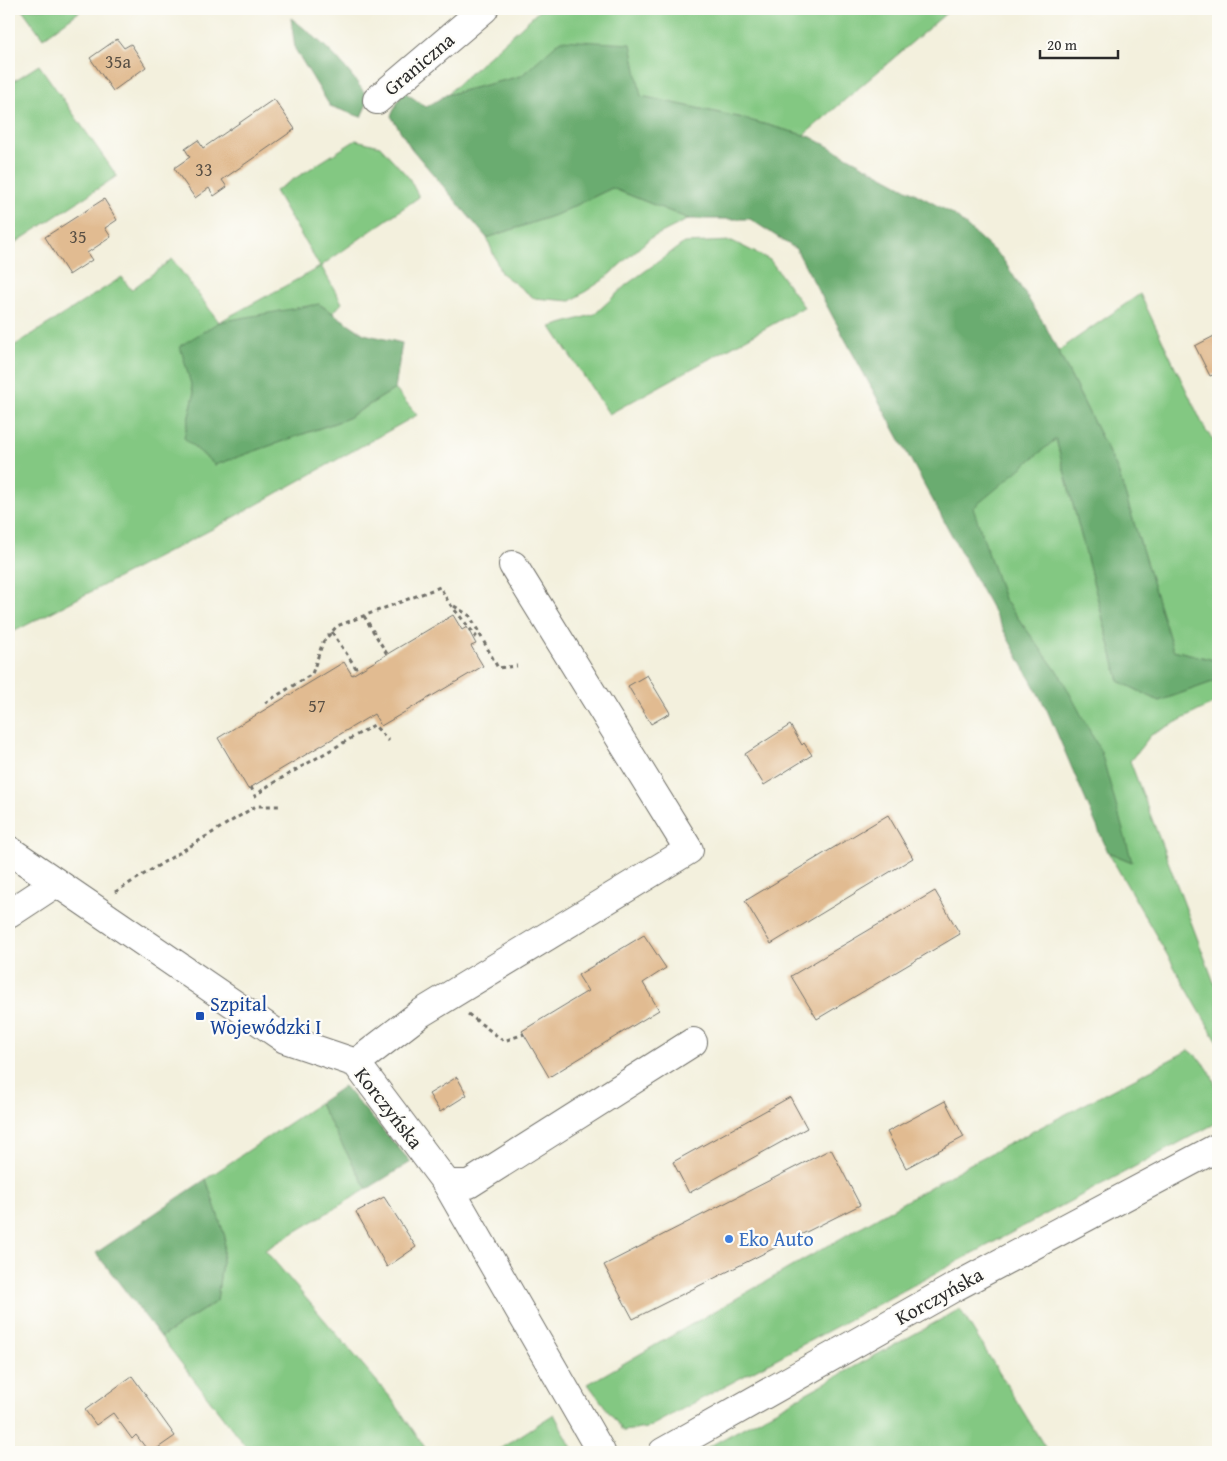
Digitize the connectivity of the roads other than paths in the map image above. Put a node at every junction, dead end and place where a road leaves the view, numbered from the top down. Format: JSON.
{"nodes":[{"id":1,"x":484,"y":9,"type":"edge"},
{"id":2,"x":376,"y":100,"type":"dead end"},
{"id":3,"x":513,"y":565,"type":"dead end"},
{"id":4,"x":9,"y":850,"type":"edge"},
{"id":5,"x":56,"y":883,"type":"junction"},
{"id":6,"x":9,"y":914,"type":"edge"},
{"id":7,"x":693,"y":1042,"type":"dead end"},
{"id":8,"x":356,"y":1063,"type":"junction"},
{"id":9,"x":1218,"y":1148,"type":"edge"},
{"id":10,"x":447,"y":1184,"type":"junction"},
{"id":11,"x":602,"y":1452,"type":"edge"},
{"id":12,"x":663,"y":1452,"type":"edge"}],
"edges":[{"from":1,"to":2,"type":"street","name":"Graniczna"},
{"from":3,"to":8,"type":"street"},
{"from":4,"to":5,"type":"street","name":"Korczyńska"},
{"from":5,"to":6,"type":"street"},
{"from":5,"to":8,"type":"street","name":"Korczyńska"},
{"from":7,"to":10,"type":"street"},
{"from":8,"to":10,"type":"street","name":"Korczyńska"},
{"from":9,"to":12,"type":"street","name":"Korczyńska"},
{"from":10,"to":11,"type":"street","name":"Korczyńska"}]}
